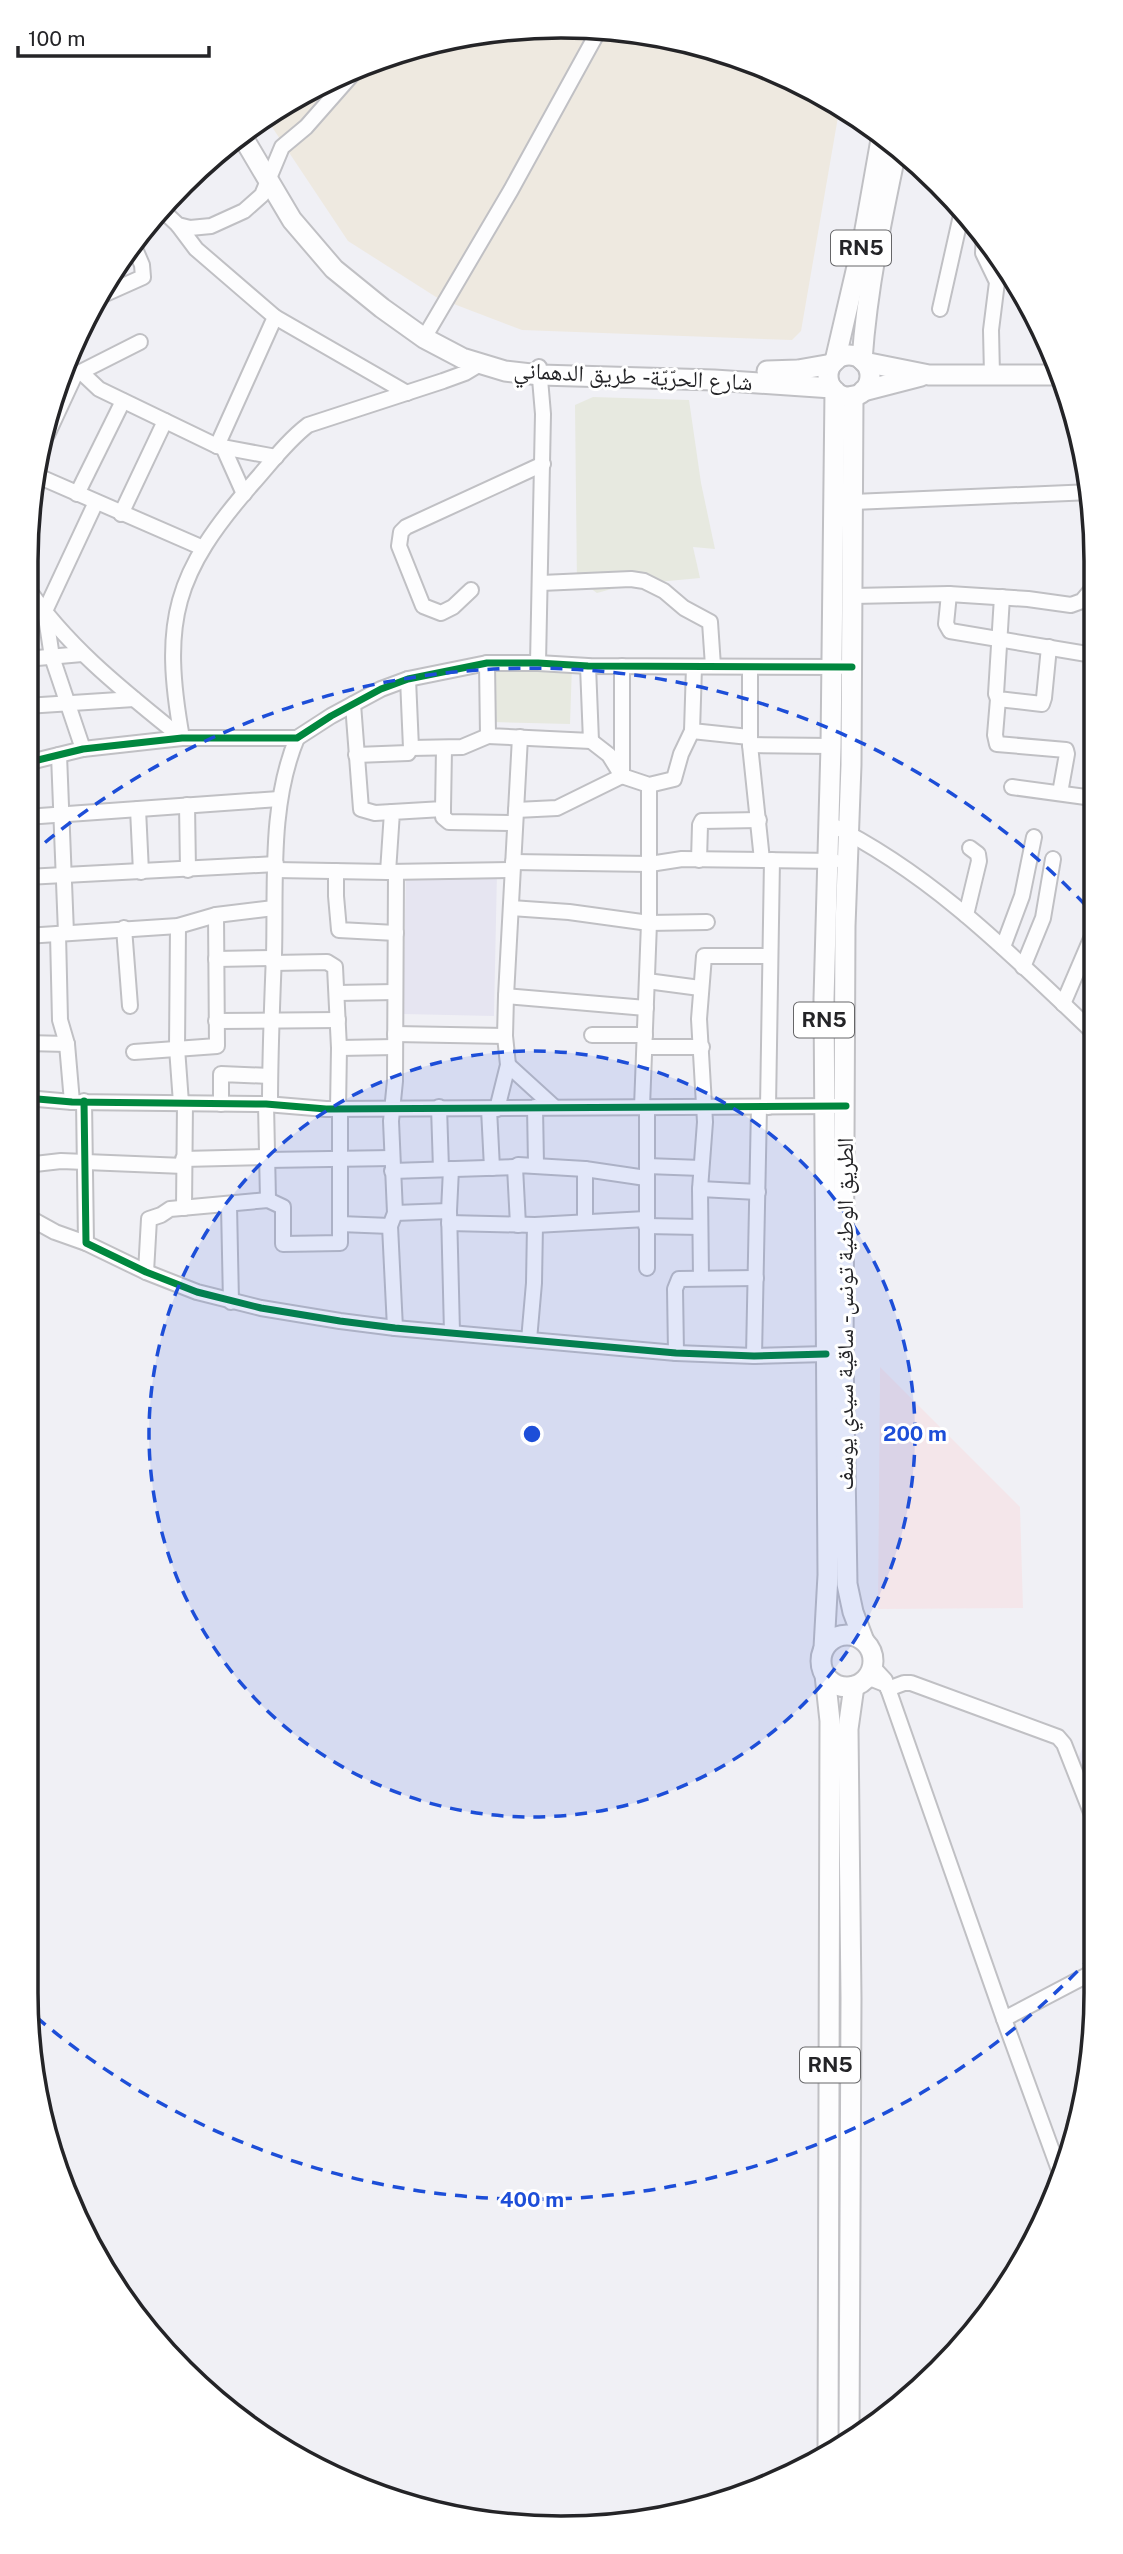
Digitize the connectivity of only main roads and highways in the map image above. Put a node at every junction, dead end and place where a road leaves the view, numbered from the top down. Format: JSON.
{"nodes":[{"id":1,"x":255,"y":139,"type":"edge"},
{"id":2,"x":248,"y":143,"type":"edge"},
{"id":3,"x":880,"y":147,"type":"edge"},
{"id":4,"x":894,"y":159,"type":"edge"},
{"id":5,"x":272,"y":176,"type":"junction"},
{"id":6,"x":426,"y":335,"type":"junction"},
{"id":7,"x":863,"y":361,"type":"junction"},
{"id":8,"x":833,"y":363,"type":"junction"},
{"id":9,"x":539,"y":371,"type":"junction"},
{"id":10,"x":926,"y":375,"type":"junction"},
{"id":11,"x":1050,"y":375,"type":"edge"},
{"id":12,"x":846,"y":392,"type":"junction"},
{"id":13,"x":837,"y":861,"type":"junction"},
{"id":14,"x":864,"y":1641,"type":"junction"},
{"id":15,"x":824,"y":1648,"type":"junction"},
{"id":16,"x":825,"y":1675,"type":"junction"},
{"id":17,"x":864,"y":1676,"type":"junction"},
{"id":18,"x":849,"y":2429,"type":"edge"},
{"id":19,"x":828,"y":2442,"type":"edge"}],
"edges":[{"from":1,"to":5,"type":"main road","name":"شارع الحرّيّة - طريق الدهماني"},
{"from":2,"to":5,"type":"main road","name":"شارع الحرّيّة - طريق الدهماني"},
{"from":3,"to":8,"type":"main road","number":"RN5"},
{"from":4,"to":7,"type":"main road","number":"RN5"},
{"from":5,"to":6,"type":"main road","name":"شارع الحرّيّة - طريق الدهماني"},
{"from":6,"to":9,"type":"main road","name":"شارع الحرّيّة - طريق الدهماني"},
{"from":6,"to":9,"type":"main road","name":"شارع الحرّيّة - طريق الدهماني"},
{"from":7,"to":8,"type":"main road"},
{"from":7,"to":10,"type":"main road"},
{"from":7,"to":12,"type":"main road"},
{"from":8,"to":9,"type":"main road","name":"شارع الحرّيّة - طريق الدهماني"},
{"from":8,"to":12,"type":"main road"},
{"from":9,"to":12,"type":"main road","name":"شارع الحرّيّة - طريق الدهماني"},
{"from":10,"to":11,"type":"main road"},
{"from":10,"to":12,"type":"main road","name":"شارع الحرّيّة - طريق الدهماني"},
{"from":12,"to":13,"type":"main road","name":"الطريق الوطنية تونس - ساقية سيدي يوسف","number":"RN5"},
{"from":12,"to":13,"type":"main road","name":"الطريق الوطنية تونس - ساقية سيدي يوسف","number":"RN5"},
{"from":13,"to":14,"type":"main road","name":"الطريق الوطنية تونس - ساقية سيدي يوسف","number":"RN5"},
{"from":13,"to":15,"type":"main road","name":"الطريق الوطنية تونس - ساقية سيدي يوسف","number":"RN5"},
{"from":14,"to":15,"type":"main road"},
{"from":14,"to":17,"type":"main road","number":"RN5"},
{"from":15,"to":16,"type":"main road","number":"RN5"},
{"from":16,"to":17,"type":"main road"},
{"from":16,"to":19,"type":"main road","number":"RN5"},
{"from":17,"to":18,"type":"main road","number":"RN5"}]}
